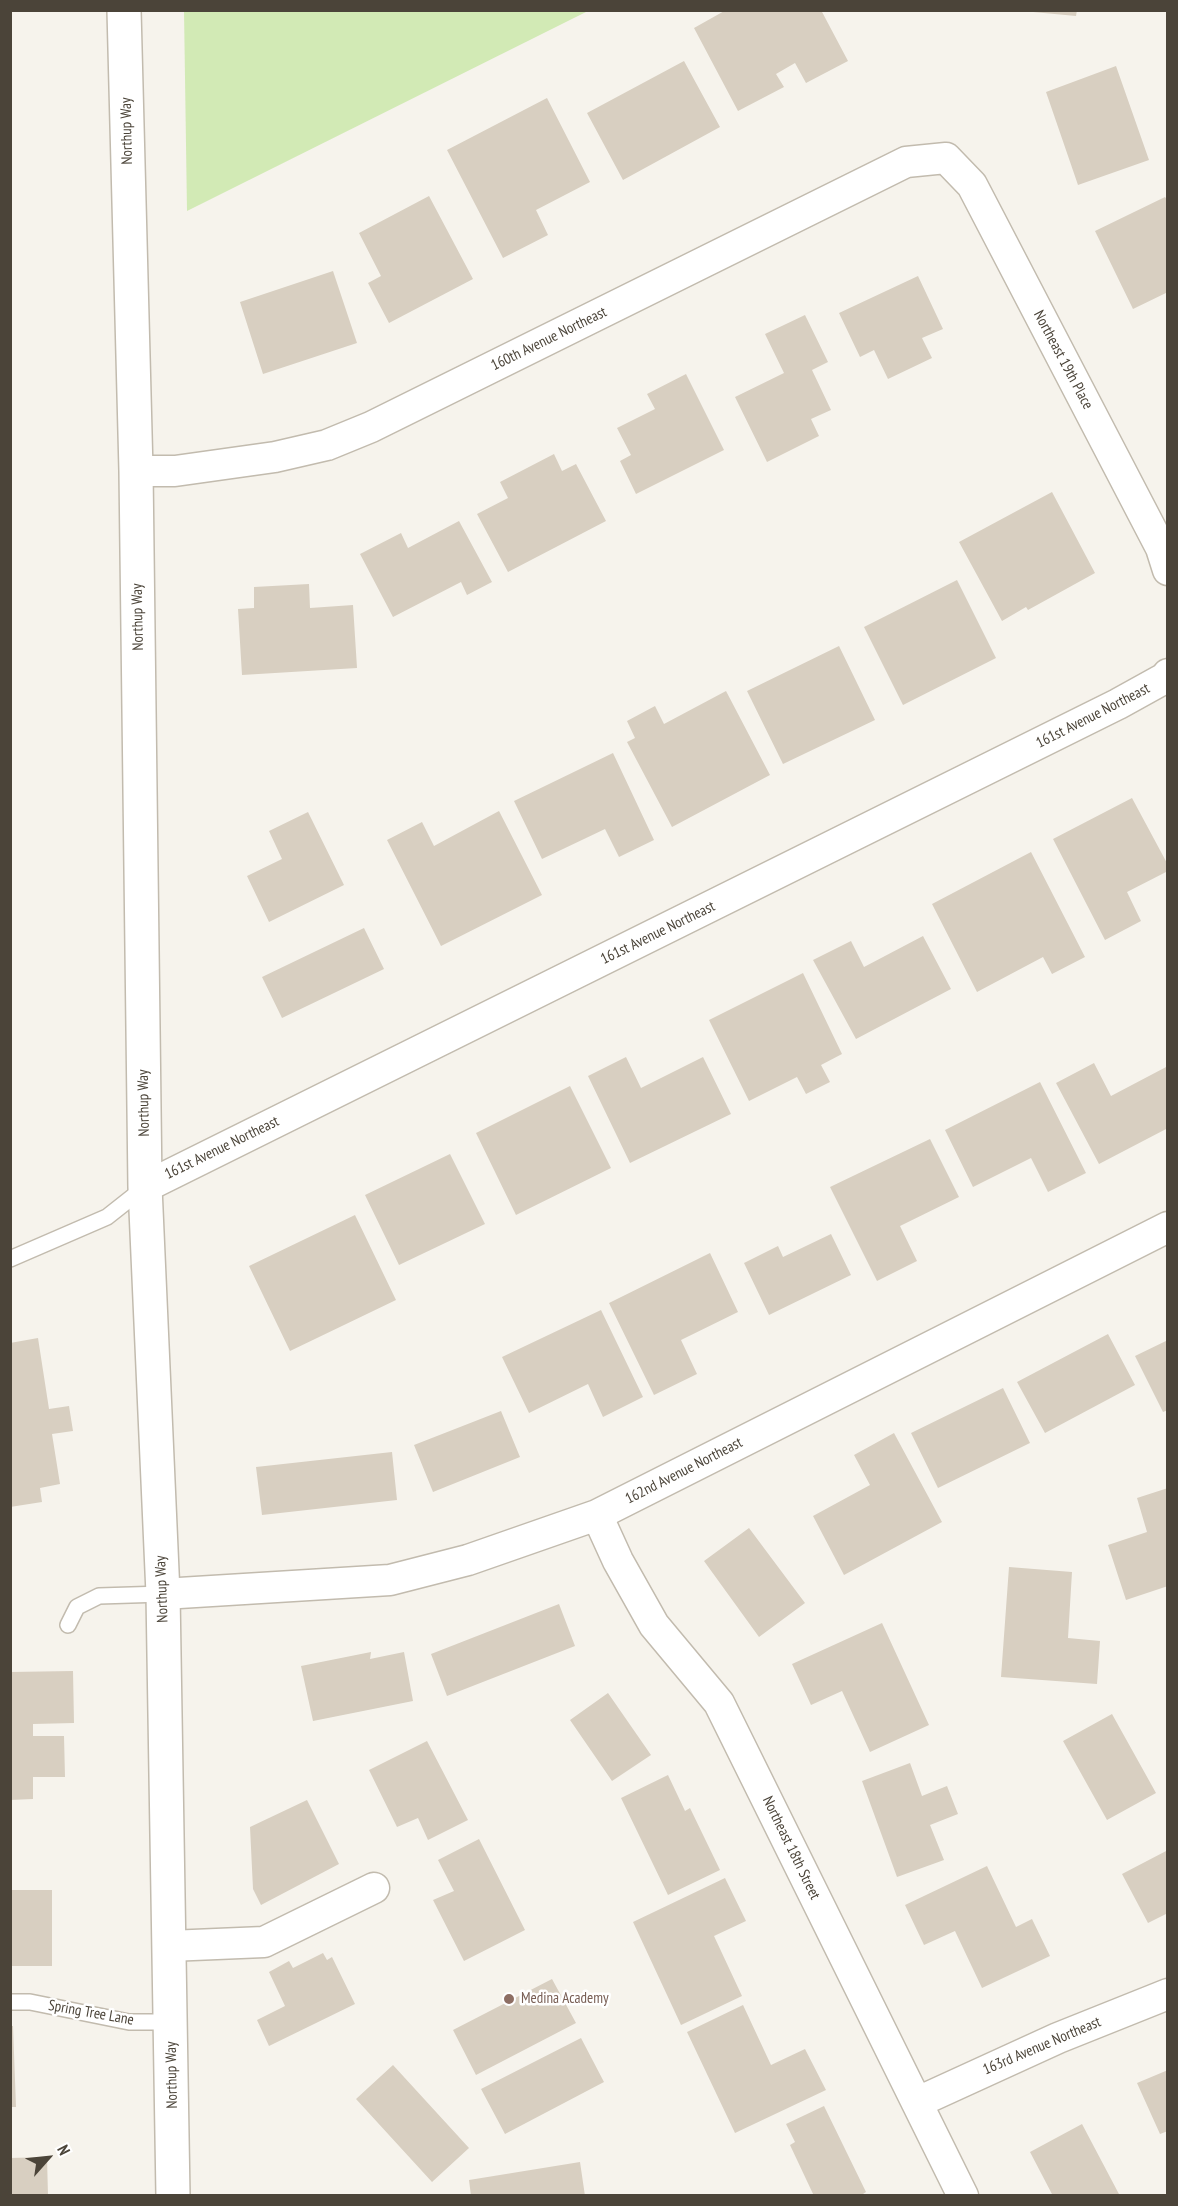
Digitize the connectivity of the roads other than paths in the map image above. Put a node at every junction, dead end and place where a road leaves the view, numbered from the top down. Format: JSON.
{"nodes":[{"id":1,"x":124,"y":10,"type":"edge"},
{"id":2,"x":946,"y":158,"type":"joint"},
{"id":3,"x":136,"y":471,"type":"junction"},
{"id":4,"x":1167,"y":570,"type":"edge"},
{"id":5,"x":1167,"y":674,"type":"edge"},
{"id":6,"x":145,"y":1186,"type":"junction"},
{"id":7,"x":1167,"y":1227,"type":"edge"},
{"id":8,"x":10,"y":1259,"type":"edge"},
{"id":9,"x":597,"y":1515,"type":"junction"},
{"id":10,"x":163,"y":1594,"type":"junction"},
{"id":11,"x":68,"y":1625,"type":"dead end"},
{"id":12,"x":374,"y":1888,"type":"dead end"},
{"id":13,"x":169,"y":1946,"type":"junction"},
{"id":14,"x":1167,"y":1994,"type":"edge"},
{"id":15,"x":10,"y":2002,"type":"edge"},
{"id":16,"x":171,"y":2022,"type":"junction"},
{"id":17,"x":918,"y":2103,"type":"junction"},
{"id":18,"x":173,"y":2196,"type":"edge"},
{"id":19,"x":963,"y":2196,"type":"edge"}],
"edges":[{"from":1,"to":3,"type":"street","name":"Northup Way"},
{"from":2,"to":3,"type":"street","name":"160th Avenue Northeast"},
{"from":2,"to":4,"type":"street","name":"Northeast 19th Place"},
{"from":3,"to":6,"type":"street","name":"Northup Way"},
{"from":5,"to":6,"type":"street","name":"161st Avenue Northeast"},
{"from":6,"to":8,"type":"lane"},
{"from":6,"to":10,"type":"street","name":"Northup Way"},
{"from":7,"to":9,"type":"street","name":"162nd Avenue Northeast"},
{"from":9,"to":10,"type":"street","name":"162nd Avenue Northeast"},
{"from":9,"to":17,"type":"street","name":"Northeast 18th Street"},
{"from":10,"to":11,"type":"lane"},
{"from":10,"to":13,"type":"street","name":"Northup Way"},
{"from":12,"to":13,"type":"street"},
{"from":13,"to":16,"type":"street","name":"Northup Way"},
{"from":14,"to":17,"type":"street","name":"163rd Avenue Northeast"},
{"from":15,"to":16,"type":"lane","name":"Spring Tree Lane"},
{"from":16,"to":18,"type":"street","name":"Northup Way"},
{"from":17,"to":19,"type":"street","name":"Northeast 18th Street"}]}
